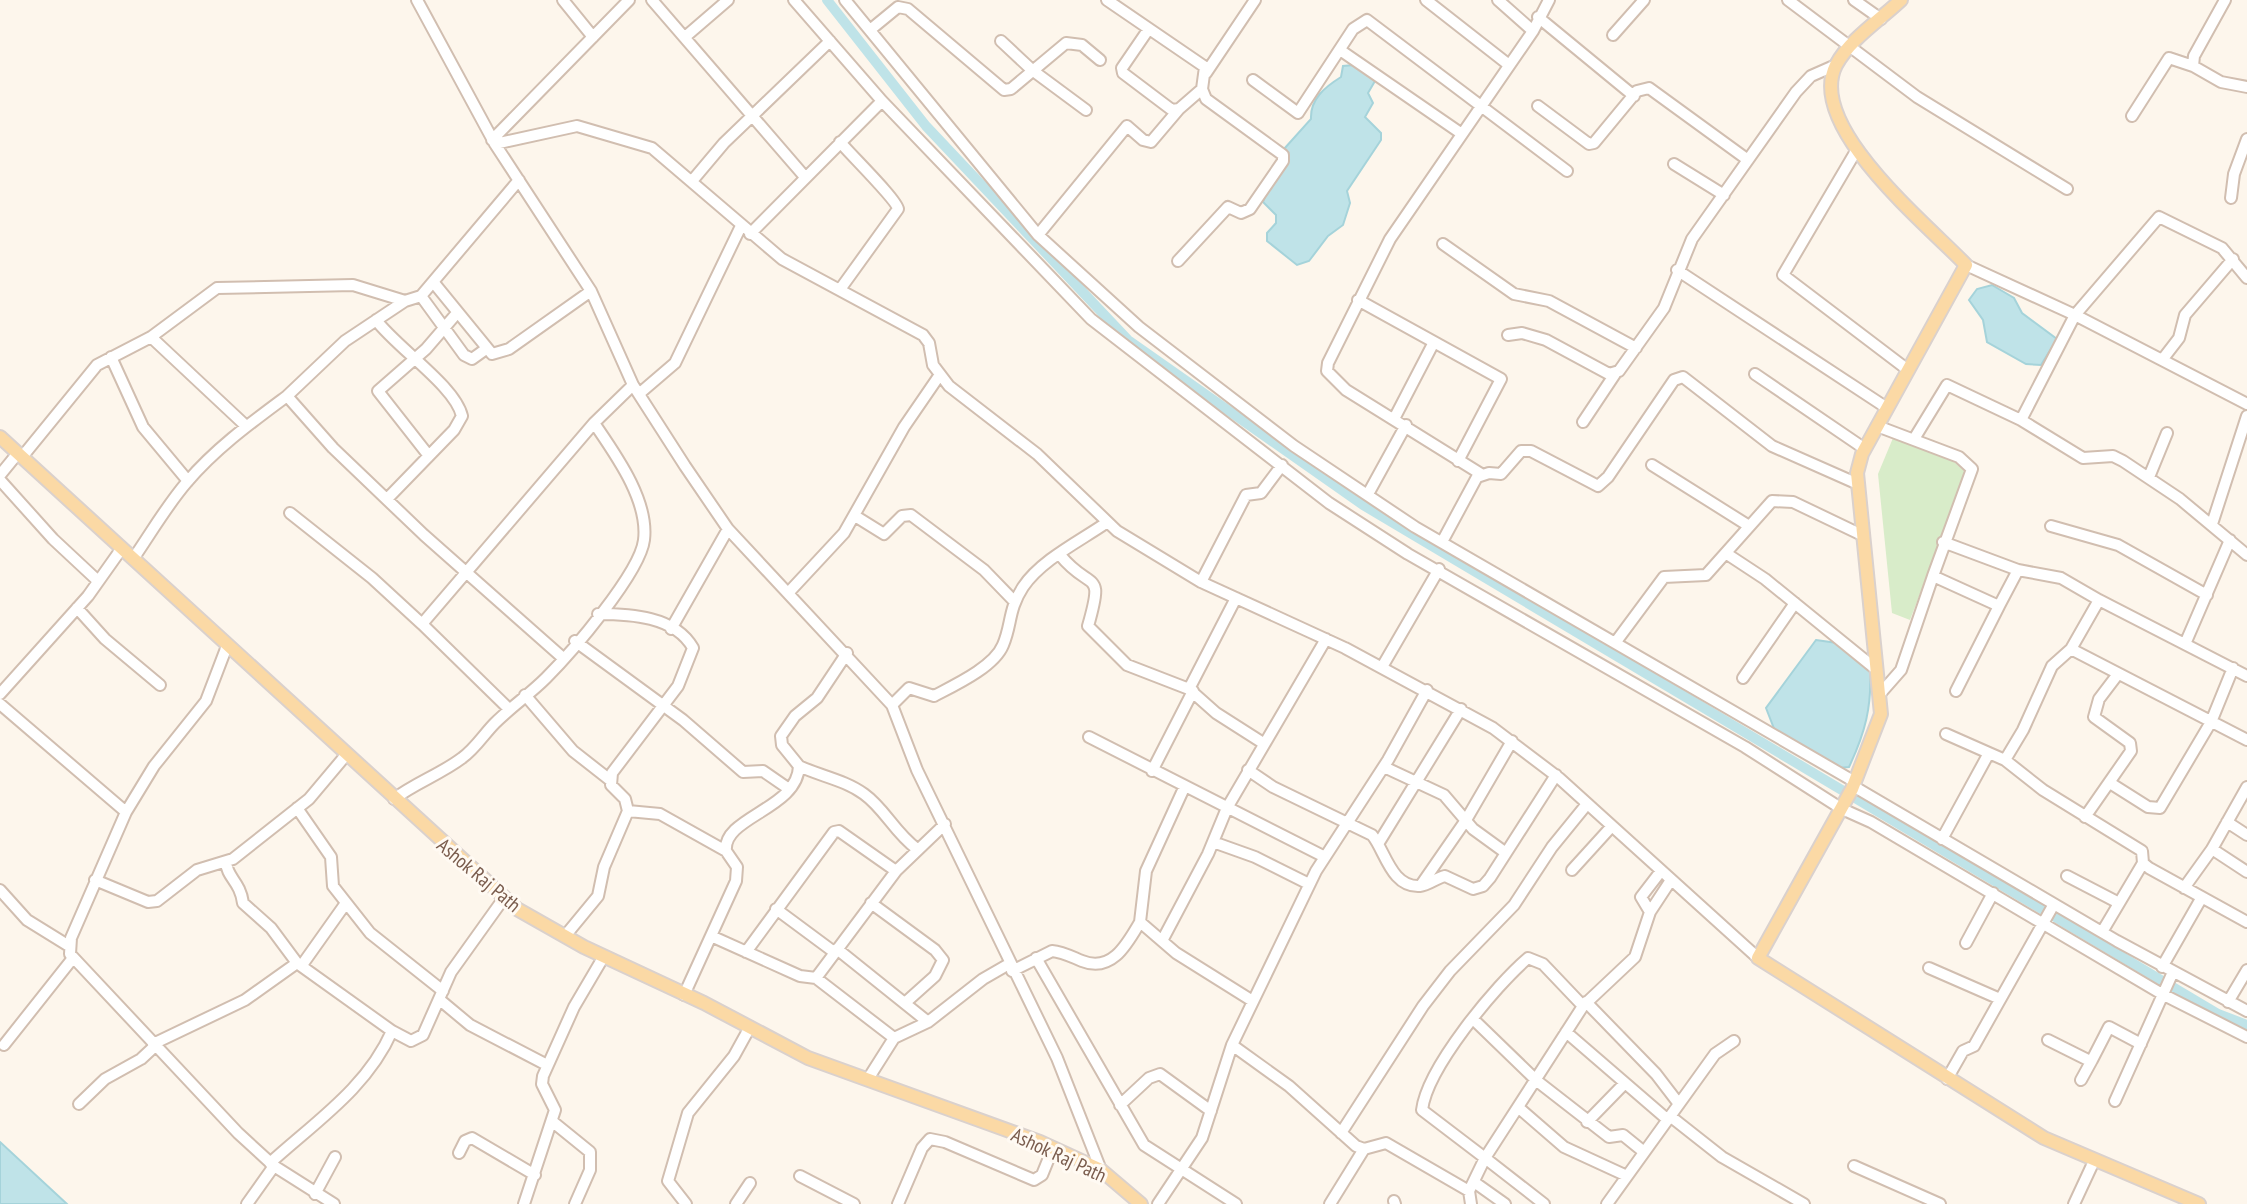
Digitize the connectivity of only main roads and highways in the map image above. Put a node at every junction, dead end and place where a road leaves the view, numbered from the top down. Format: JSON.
{"nodes":[{"id":1,"x":1901,"y":0,"type":"edge"},
{"id":2,"x":0,"y":437,"type":"edge"},
{"id":3,"x":1141,"y":1204,"type":"edge"},
{"id":4,"x":2199,"y":1204,"type":"edge"}],
"edges":[{"from":1,"to":4,"type":"main road"},
{"from":2,"to":3,"type":"main road","name":"Ashok Raj Path"}]}
